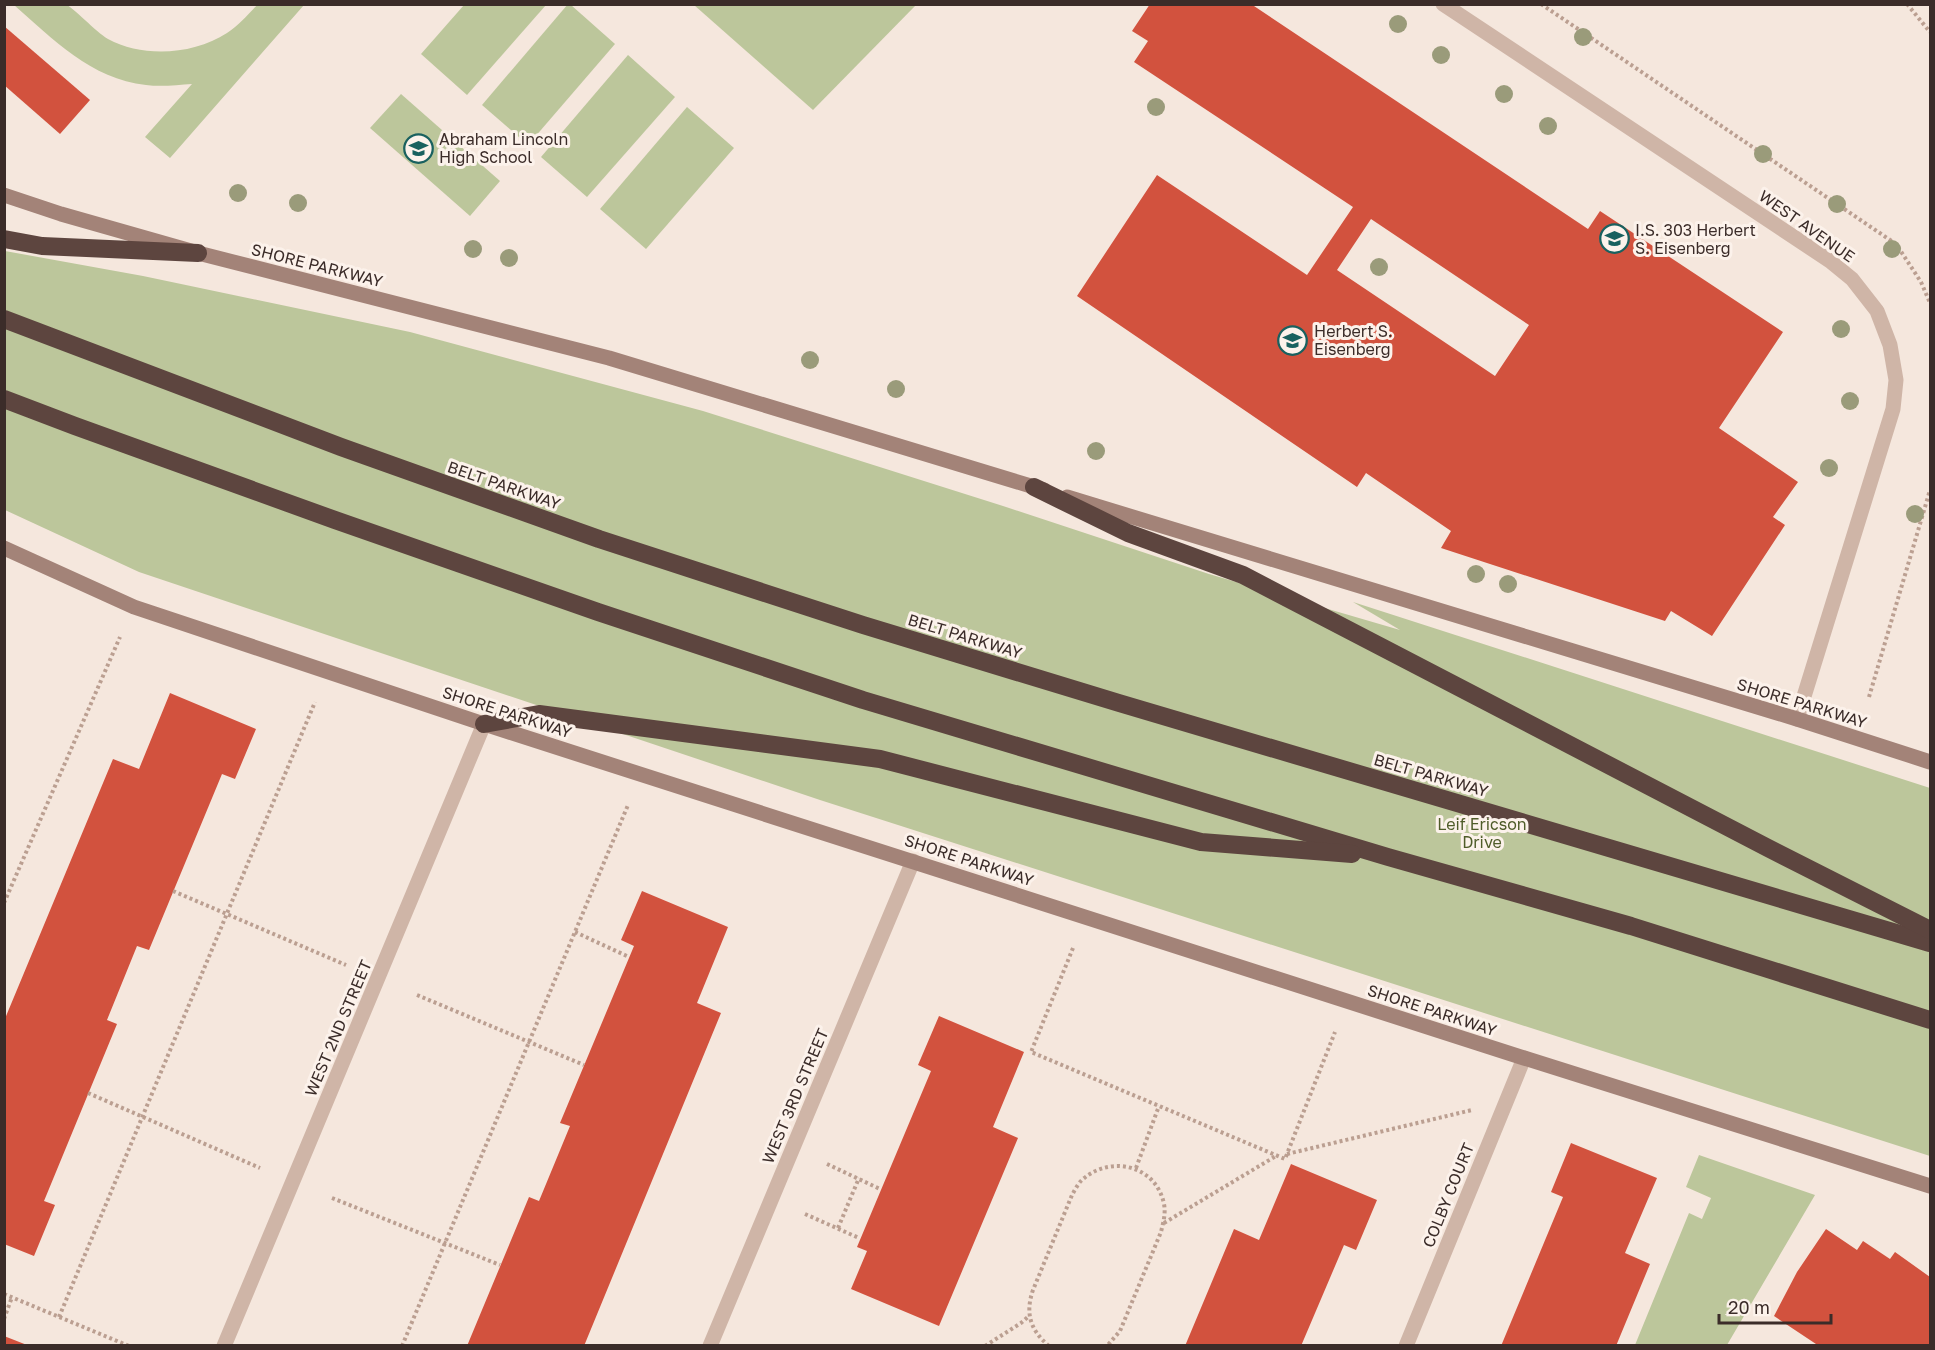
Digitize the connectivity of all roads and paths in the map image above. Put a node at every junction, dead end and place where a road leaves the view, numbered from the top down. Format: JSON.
{"nodes":[{"id":1,"x":1443,"y":4,"type":"edge"},
{"id":2,"x":1541,"y":4,"type":"edge"},
{"id":3,"x":1907,"y":4,"type":"edge"},
{"id":4,"x":1930,"y":33,"type":"edge"},
{"id":5,"x":4,"y":195,"type":"edge"},
{"id":6,"x":4,"y":239,"type":"edge"},
{"id":7,"x":198,"y":253,"type":"junction"},
{"id":8,"x":1930,"y":303,"type":"edge"},
{"id":9,"x":4,"y":319,"type":"edge"},
{"id":10,"x":4,"y":399,"type":"edge"},
{"id":11,"x":1034,"y":487,"type":"junction"},
{"id":12,"x":1930,"y":490,"type":"edge"},
{"id":13,"x":4,"y":548,"type":"edge"},
{"id":14,"x":120,"y":637,"type":"dead end"},
{"id":15,"x":1869,"y":697,"type":"dead end"},
{"id":16,"x":315,"y":702,"type":"dead end"},
{"id":17,"x":1797,"y":719,"type":"junction"},
{"id":18,"x":484,"y":724,"type":"junction"},
{"id":19,"x":1930,"y":762,"type":"edge"},
{"id":20,"x":628,"y":805,"type":"dead end"},
{"id":21,"x":1388,"y":857,"type":"junction"},
{"id":22,"x":913,"y":861,"type":"junction"},
{"id":23,"x":174,"y":891,"type":"dead end"},
{"id":24,"x":4,"y":903,"type":"edge"},
{"id":25,"x":227,"y":913,"type":"junction"},
{"id":26,"x":1930,"y":930,"type":"edge"},
{"id":27,"x":575,"y":932,"type":"junction"},
{"id":28,"x":1930,"y":943,"type":"edge"},
{"id":29,"x":1073,"y":948,"type":"dead end"},
{"id":30,"x":629,"y":957,"type":"dead end"},
{"id":31,"x":346,"y":965,"type":"dead end"},
{"id":32,"x":417,"y":995,"type":"dead end"},
{"id":33,"x":1930,"y":1020,"type":"edge"},
{"id":34,"x":1335,"y":1032,"type":"dead end"},
{"id":35,"x":529,"y":1042,"type":"junction"},
{"id":36,"x":1524,"y":1058,"type":"junction"},
{"id":37,"x":584,"y":1065,"type":"dead end"},
{"id":38,"x":88,"y":1093,"type":"dead end"},
{"id":39,"x":1159,"y":1106,"type":"junction"},
{"id":40,"x":1472,"y":1110,"type":"dead end"},
{"id":41,"x":142,"y":1118,"type":"junction"},
{"id":42,"x":1287,"y":1154,"type":"junction"},
{"id":43,"x":1276,"y":1155,"type":"junction"},
{"id":44,"x":827,"y":1164,"type":"dead end"},
{"id":45,"x":260,"y":1168,"type":"dead end"},
{"id":46,"x":1136,"y":1168,"type":"junction"},
{"id":47,"x":859,"y":1178,"type":"junction"},
{"id":48,"x":1930,"y":1186,"type":"edge"},
{"id":49,"x":880,"y":1189,"type":"dead end"},
{"id":50,"x":332,"y":1198,"type":"dead end"},
{"id":51,"x":805,"y":1214,"type":"dead end"},
{"id":52,"x":1163,"y":1223,"type":"junction"},
{"id":53,"x":838,"y":1228,"type":"junction"},
{"id":54,"x":859,"y":1238,"type":"dead end"},
{"id":55,"x":444,"y":1244,"type":"junction"},
{"id":56,"x":500,"y":1265,"type":"dead end"},
{"id":57,"x":4,"y":1294,"type":"edge"},
{"id":58,"x":12,"y":1297,"type":"junction"},
{"id":59,"x":1029,"y":1316,"type":"junction"},
{"id":60,"x":59,"y":1317,"type":"junction"},
{"id":61,"x":4,"y":1319,"type":"edge"},
{"id":62,"x":129,"y":1346,"type":"edge"},
{"id":63,"x":224,"y":1346,"type":"edge"},
{"id":64,"x":402,"y":1346,"type":"edge"},
{"id":65,"x":710,"y":1346,"type":"edge"},
{"id":66,"x":985,"y":1346,"type":"edge"},
{"id":67,"x":1049,"y":1346,"type":"edge"},
{"id":68,"x":1107,"y":1346,"type":"edge"},
{"id":69,"x":1406,"y":1346,"type":"edge"}],
"edges":[{"from":1,"to":17,"type":"street","name":"WEST AVENUE"},
{"from":2,"to":8,"type":"path"},
{"from":3,"to":4,"type":"path"},
{"from":5,"to":7,"type":"main road","name":"SHORE PARKWAY"},
{"from":6,"to":7,"type":"highway"},
{"from":7,"to":11,"type":"main road","name":"SHORE PARKWAY"},
{"from":9,"to":28,"type":"highway","name":"BELT PARKWAY"},
{"from":10,"to":21,"type":"highway"},
{"from":11,"to":17,"type":"main road","name":"SHORE PARKWAY"},
{"from":11,"to":26,"type":"highway"},
{"from":12,"to":15,"type":"path"},
{"from":13,"to":18,"type":"main road","name":"SHORE PARKWAY"},
{"from":14,"to":24,"type":"path"},
{"from":16,"to":25,"type":"path"},
{"from":17,"to":19,"type":"main road","name":"SHORE PARKWAY"},
{"from":18,"to":21,"type":"highway"},
{"from":18,"to":22,"type":"main road","name":"SHORE PARKWAY"},
{"from":18,"to":63,"type":"street","name":"WEST 2ND STREET"},
{"from":20,"to":27,"type":"path"},
{"from":21,"to":33,"type":"highway"},
{"from":22,"to":36,"type":"main road","name":"SHORE PARKWAY"},
{"from":22,"to":65,"type":"street","name":"WEST 3RD STREET"},
{"from":23,"to":25,"type":"path"},
{"from":25,"to":31,"type":"path"},
{"from":25,"to":41,"type":"path"},
{"from":27,"to":30,"type":"path"},
{"from":27,"to":35,"type":"path"},
{"from":29,"to":39,"type":"path"},
{"from":32,"to":35,"type":"path"},
{"from":34,"to":42,"type":"path"},
{"from":35,"to":37,"type":"path"},
{"from":35,"to":55,"type":"path"},
{"from":36,"to":48,"type":"main road","name":"SHORE PARKWAY"},
{"from":36,"to":69,"type":"street","name":"COLBY COURT"},
{"from":38,"to":41,"type":"path"},
{"from":39,"to":43,"type":"path"},
{"from":39,"to":46,"type":"path"},
{"from":40,"to":42,"type":"path"},
{"from":41,"to":45,"type":"path"},
{"from":41,"to":60,"type":"path"},
{"from":42,"to":43,"type":"path"},
{"from":43,"to":52,"type":"path"},
{"from":44,"to":47,"type":"path"},
{"from":46,"to":52,"type":"path"},
{"from":46,"to":59,"type":"path"},
{"from":47,"to":49,"type":"path"},
{"from":47,"to":53,"type":"path"},
{"from":50,"to":55,"type":"path"},
{"from":51,"to":53,"type":"path"},
{"from":52,"to":68,"type":"path"},
{"from":53,"to":54,"type":"path"},
{"from":55,"to":56,"type":"path"},
{"from":55,"to":64,"type":"path"},
{"from":57,"to":58,"type":"path"},
{"from":58,"to":60,"type":"path"},
{"from":58,"to":61,"type":"path"},
{"from":59,"to":66,"type":"path"},
{"from":59,"to":67,"type":"path"},
{"from":60,"to":62,"type":"path"}]}
